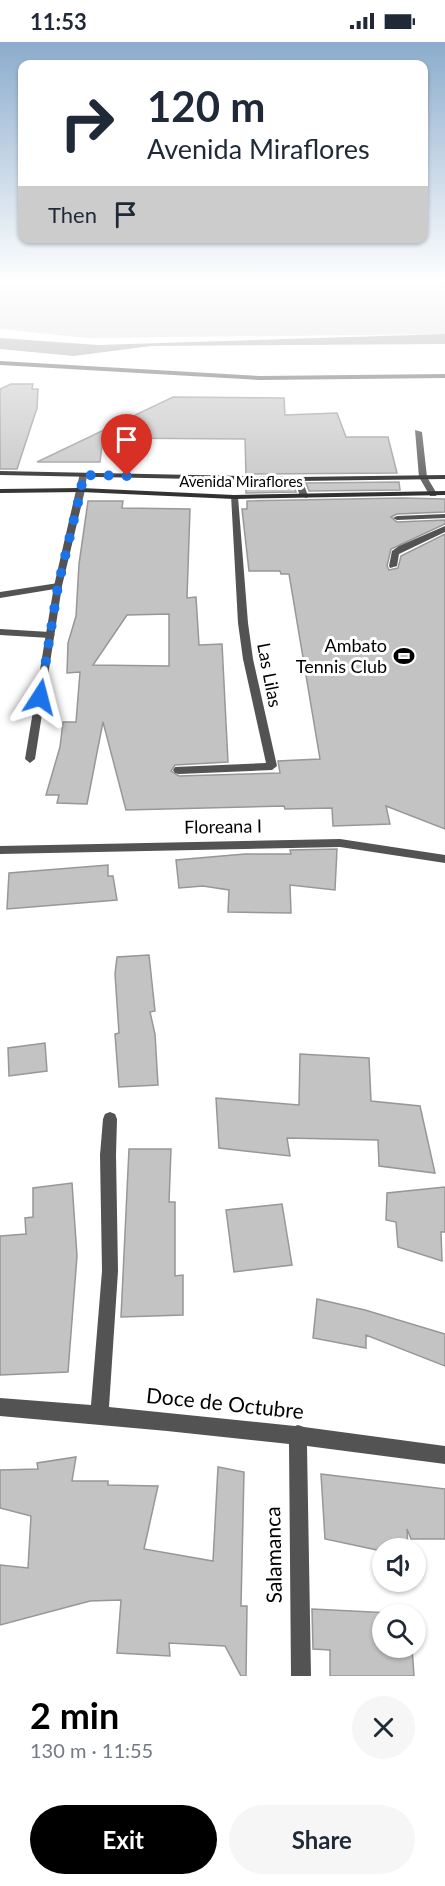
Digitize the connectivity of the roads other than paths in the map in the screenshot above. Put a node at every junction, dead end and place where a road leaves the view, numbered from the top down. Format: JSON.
{"nodes":[{"id":1,"x":0,"y":363,"type":"edge"},
{"id":2,"x":445,"y":376,"type":"edge"},
{"id":3,"x":418,"y":432,"type":"dead end"},
{"id":4,"x":0,"y":472,"type":"edge"},
{"id":5,"x":83,"y":475,"type":"junction"},
{"id":6,"x":171,"y":477,"type":"junction"},
{"id":7,"x":423,"y":477,"type":"junction"},
{"id":8,"x":445,"y":477,"type":"edge"},
{"id":9,"x":298,"y":479,"type":"junction"},
{"id":10,"x":81,"y":490,"type":"junction"},
{"id":11,"x":0,"y":491,"type":"edge"},
{"id":12,"x":433,"y":494,"type":"junction"},
{"id":13,"x":445,"y":494,"type":"edge"},
{"id":14,"x":169,"y":495,"type":"junction"},
{"id":15,"x":234,"y":496,"type":"junction"},
{"id":16,"x":304,"y":496,"type":"junction"},
{"id":17,"x":445,"y":516,"type":"edge"},
{"id":18,"x":397,"y":518,"type":"dead end"},
{"id":19,"x":445,"y":529,"type":"edge"},
{"id":20,"x":393,"y":566,"type":"dead end"},
{"id":21,"x":58,"y":586,"type":"junction"},
{"id":22,"x":0,"y":595,"type":"edge"},
{"id":23,"x":0,"y":632,"type":"edge"},
{"id":24,"x":50,"y":635,"type":"junction"},
{"id":25,"x":30,"y":759,"type":"dead end"},
{"id":26,"x":179,"y":770,"type":"dead end"},
{"id":27,"x":0,"y":850,"type":"edge"},
{"id":28,"x":445,"y":859,"type":"edge"},
{"id":29,"x":110,"y":1119,"type":"dead end"},
{"id":30,"x":0,"y":1407,"type":"edge"},
{"id":31,"x":99,"y":1414,"type":"junction"},
{"id":32,"x":298,"y":1434,"type":"junction"},
{"id":33,"x":445,"y":1455,"type":"edge"},
{"id":34,"x":301,"y":1676,"type":"edge"}],
"edges":[{"from":1,"to":2,"type":"street"},
{"from":3,"to":7,"type":"street"},
{"from":4,"to":5,"type":"main road","name":"Avenida Miraflores"},
{"from":5,"to":6,"type":"main road","name":"Avenida Miraflores"},
{"from":5,"to":10,"type":"street"},
{"from":6,"to":9,"type":"main road","name":"Avenida Miraflores"},
{"from":6,"to":14,"type":"main road"},
{"from":7,"to":8,"type":"main road","name":"Avenida Miraflores"},
{"from":7,"to":9,"type":"main road","name":"Avenida Miraflores"},
{"from":7,"to":12,"type":"street"},
{"from":9,"to":16,"type":"street"},
{"from":10,"to":11,"type":"main road","name":"Avenida Miraflores"},
{"from":10,"to":14,"type":"main road","name":"Avenida Miraflores"},
{"from":10,"to":21,"type":"street"},
{"from":12,"to":13,"type":"main road","name":"Avenida Miraflores"},
{"from":12,"to":16,"type":"main road","name":"Avenida Miraflores"},
{"from":14,"to":15,"type":"main road","name":"Avenida Miraflores"},
{"from":15,"to":16,"type":"main road","name":"Avenida Miraflores"},
{"from":15,"to":26,"type":"street","name":"Las Lilas"},
{"from":17,"to":18,"type":"street"},
{"from":19,"to":20,"type":"street"},
{"from":21,"to":22,"type":"street"},
{"from":21,"to":24,"type":"street"},
{"from":23,"to":24,"type":"street"},
{"from":24,"to":25,"type":"street"},
{"from":27,"to":28,"type":"street","name":"Floreana I"},
{"from":29,"to":31,"type":"street"},
{"from":30,"to":31,"type":"street","name":"Doce de Octubre"},
{"from":31,"to":32,"type":"street","name":"Doce de Octubre"},
{"from":32,"to":33,"type":"street","name":"Doce de Octubre"},
{"from":32,"to":34,"type":"street","name":"Salamanca"}]}
